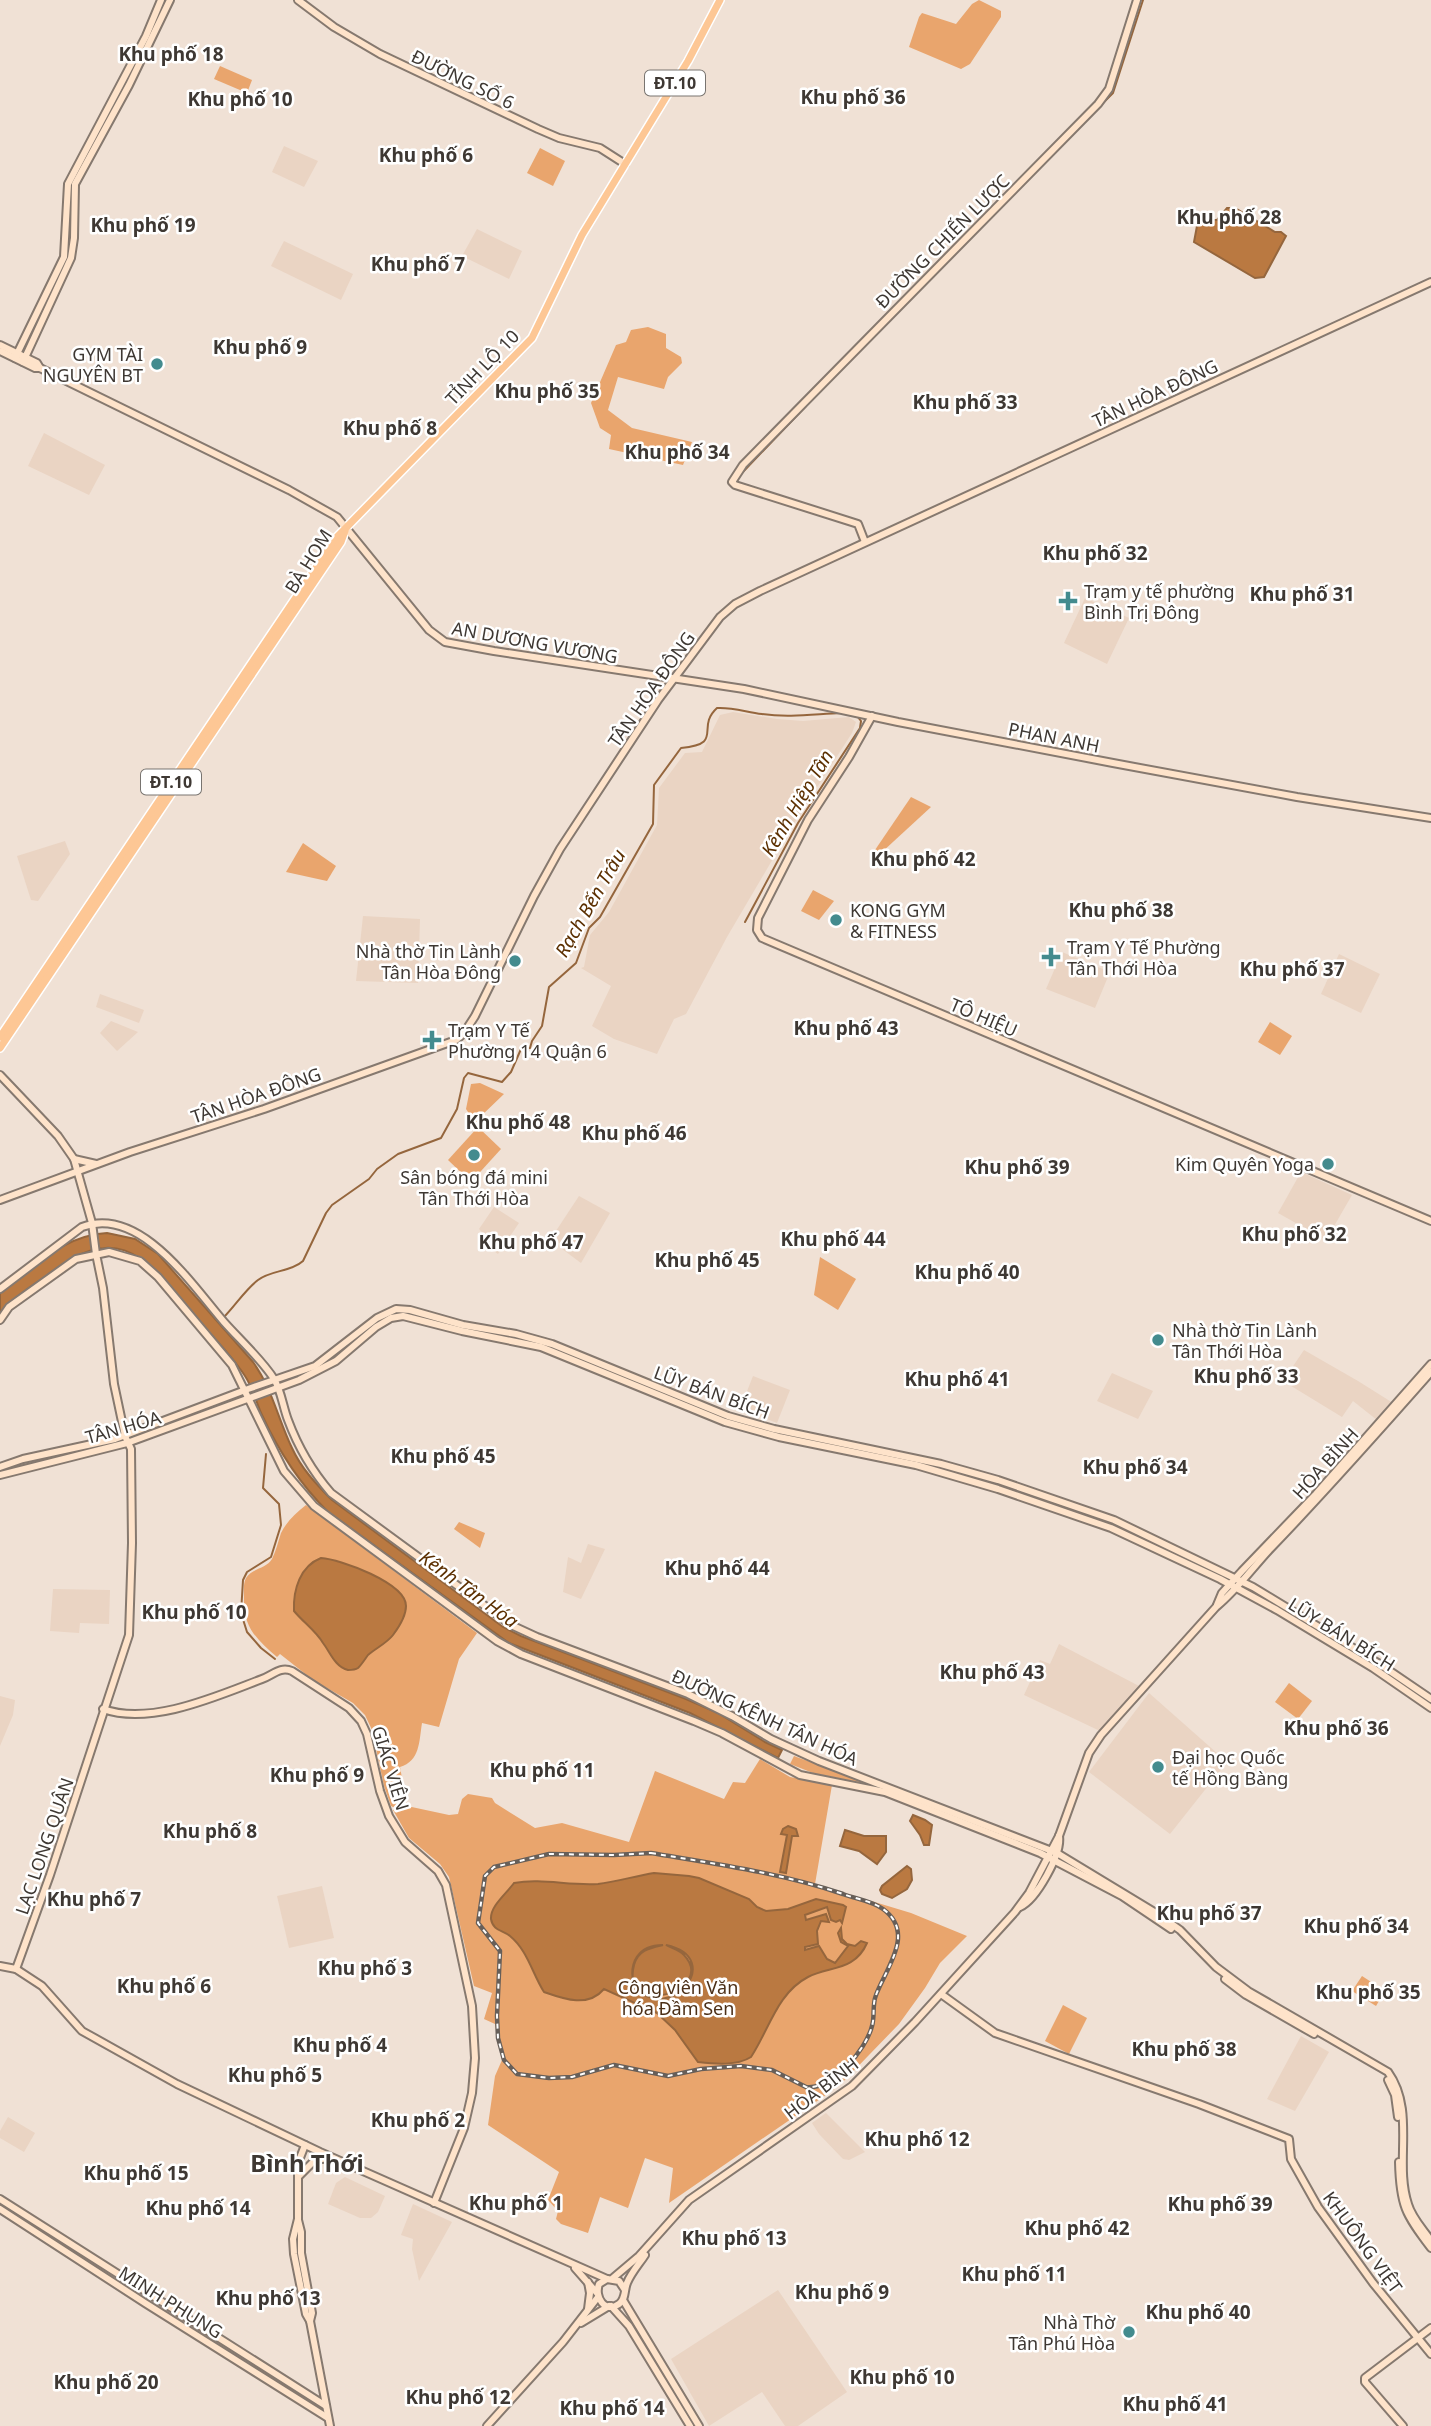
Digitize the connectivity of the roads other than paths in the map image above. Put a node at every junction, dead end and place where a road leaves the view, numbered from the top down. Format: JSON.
{"nodes":[{"id":1,"x":161,"y":0,"type":"edge"},
{"id":2,"x":170,"y":0,"type":"edge"},
{"id":3,"x":298,"y":0,"type":"edge"},
{"id":4,"x":720,"y":0,"type":"edge"},
{"id":5,"x":1137,"y":0,"type":"edge"},
{"id":6,"x":625,"y":164,"type":"junction"},
{"id":7,"x":1431,"y":282,"type":"edge"},
{"id":8,"x":0,"y":345,"type":"edge"},
{"id":9,"x":0,"y":351,"type":"edge"},
{"id":10,"x":16,"y":356,"type":"junction"},
{"id":11,"x":24,"y":360,"type":"junction"},
{"id":12,"x":345,"y":529,"type":"junction"},
{"id":13,"x":865,"y":542,"type":"junction"},
{"id":14,"x":673,"y":678,"type":"junction"},
{"id":15,"x":872,"y":716,"type":"junction"},
{"id":16,"x":1431,"y":818,"type":"edge"},
{"id":17,"x":0,"y":1037,"type":"edge"},
{"id":18,"x":0,"y":1048,"type":"edge"},
{"id":19,"x":0,"y":1075,"type":"edge"},
{"id":20,"x":74,"y":1159,"type":"junction"},
{"id":21,"x":98,"y":1164,"type":"junction"},
{"id":22,"x":77,"y":1172,"type":"junction"},
{"id":23,"x":0,"y":1200,"type":"edge"},
{"id":24,"x":1431,"y":1221,"type":"edge"},
{"id":25,"x":92,"y":1223,"type":"junction"},
{"id":26,"x":96,"y":1254,"type":"junction"},
{"id":27,"x":0,"y":1289,"type":"edge"},
{"id":28,"x":0,"y":1320,"type":"edge"},
{"id":29,"x":1431,"y":1364,"type":"edge"},
{"id":30,"x":1431,"y":1372,"type":"edge"},
{"id":31,"x":272,"y":1380,"type":"junction"},
{"id":32,"x":246,"y":1389,"type":"junction"},
{"id":33,"x":275,"y":1389,"type":"junction"},
{"id":34,"x":250,"y":1398,"type":"junction"},
{"id":35,"x":126,"y":1439,"type":"junction"},
{"id":36,"x":0,"y":1466,"type":"edge"},
{"id":37,"x":0,"y":1475,"type":"edge"},
{"id":38,"x":1251,"y":1570,"type":"junction"},
{"id":39,"x":1224,"y":1571,"type":"junction"},
{"id":40,"x":1242,"y":1571,"type":"junction"},
{"id":41,"x":1220,"y":1578,"type":"junction"},
{"id":42,"x":1239,"y":1579,"type":"junction"},
{"id":43,"x":1233,"y":1586,"type":"junction"},
{"id":44,"x":1251,"y":1590,"type":"junction"},
{"id":45,"x":1225,"y":1595,"type":"junction"},
{"id":46,"x":1431,"y":1699,"type":"edge"},
{"id":47,"x":1431,"y":1708,"type":"edge"},
{"id":48,"x":103,"y":1709,"type":"junction"},
{"id":49,"x":834,"y":1766,"type":"junction"},
{"id":50,"x":829,"y":1781,"type":"junction"},
{"id":51,"x":1052,"y":1855,"type":"junction"},
{"id":52,"x":0,"y":1966,"type":"edge"},
{"id":53,"x":16,"y":1969,"type":"junction"},
{"id":54,"x":941,"y":1994,"type":"junction"},
{"id":55,"x":1254,"y":1997,"type":"junction"},
{"id":56,"x":305,"y":2144,"type":"junction"},
{"id":57,"x":334,"y":2158,"type":"junction"},
{"id":58,"x":299,"y":2176,"type":"junction"},
{"id":59,"x":0,"y":2199,"type":"edge"},
{"id":60,"x":434,"y":2203,"type":"junction"},
{"id":61,"x":0,"y":2209,"type":"edge"},
{"id":62,"x":1431,"y":2241,"type":"edge"},
{"id":63,"x":651,"y":2244,"type":"junction"},
{"id":64,"x":1431,"y":2248,"type":"edge"},
{"id":65,"x":570,"y":2264,"type":"junction"},
{"id":66,"x":610,"y":2278,"type":"junction"},
{"id":67,"x":587,"y":2280,"type":"junction"},
{"id":68,"x":625,"y":2290,"type":"junction"},
{"id":69,"x":151,"y":2295,"type":"junction"},
{"id":70,"x":597,"y":2295,"type":"junction"},
{"id":71,"x":622,"y":2300,"type":"junction"},
{"id":72,"x":145,"y":2304,"type":"junction"},
{"id":73,"x":610,"y":2306,"type":"junction"},
{"id":74,"x":586,"y":2313,"type":"junction"},
{"id":75,"x":574,"y":2329,"type":"junction"},
{"id":76,"x":1431,"y":2329,"type":"edge"},
{"id":77,"x":1418,"y":2338,"type":"junction"},
{"id":78,"x":1431,"y":2354,"type":"edge"},
{"id":79,"x":323,"y":2387,"type":"junction"},
{"id":80,"x":312,"y":2397,"type":"junction"},
{"id":81,"x":327,"y":2406,"type":"junction"},
{"id":82,"x":328,"y":2418,"type":"junction"},
{"id":83,"x":330,"y":2426,"type":"edge"},
{"id":84,"x":487,"y":2426,"type":"edge"},
{"id":85,"x":690,"y":2426,"type":"edge"},
{"id":86,"x":699,"y":2426,"type":"edge"},
{"id":87,"x":1403,"y":2426,"type":"edge"}],
"edges":[{"from":1,"to":10,"type":"main road"},
{"from":2,"to":11,"type":"main road"},
{"from":3,"to":6,"type":"main road","name":"ĐƯỜNG SỐ 6"},
{"from":4,"to":6,"type":"main road","number":"ĐT.10"},
{"from":5,"to":13,"type":"main road","name":"ĐƯỜNG CHIẾN LƯỢC"},
{"from":6,"to":12,"type":"main road","name":"TỈNH LỘ 10","number":"ĐT.10"},
{"from":7,"to":13,"type":"main road","name":"TÂN HÒA ĐÔNG"},
{"from":8,"to":10,"type":"main road"},
{"from":9,"to":10,"type":"main road"},
{"from":10,"to":11,"type":"main road","name":"AN DƯƠNG VƯƠNG"},
{"from":11,"to":12,"type":"main road","name":"AN DƯƠNG VƯƠNG"},
{"from":12,"to":14,"type":"main road","name":"AN DƯƠNG VƯƠNG"},
{"from":12,"to":17,"type":"main road","name":"BÀ HOM","number":"ĐT.10"},
{"from":12,"to":18,"type":"main road","name":"BÀ HOM","number":"ĐT.10"},
{"from":13,"to":14,"type":"main road","name":"TÂN HÒA ĐÔNG"},
{"from":14,"to":15,"type":"main road","name":"PHAN ANH"},
{"from":14,"to":21,"type":"main road","name":"TÂN HÒA ĐÔNG"},
{"from":15,"to":16,"type":"main road","name":"PHAN ANH"},
{"from":15,"to":24,"type":"main road","name":"TÔ HIỆU"},
{"from":19,"to":20,"type":"main road"},
{"from":20,"to":21,"type":"main road"},
{"from":20,"to":22,"type":"main road","name":"LẠC LONG QUÂN"},
{"from":21,"to":22,"type":"main road","name":"TÂN HÒA ĐÔNG"},
{"from":22,"to":23,"type":"main road","name":"TÂN HÒA ĐÔNG"},
{"from":22,"to":25,"type":"main road","name":"LẠC LONG QUÂN"},
{"from":25,"to":26,"type":"main road","name":"LẠC LONG QUÂN"},
{"from":25,"to":27,"type":"main road"},
{"from":25,"to":31,"type":"main road","name":"ĐƯỜNG KÊNH TÂN HÓA"},
{"from":26,"to":28,"type":"main road","name":"ĐƯỜNG KÊNH TÂN HÓA"},
{"from":26,"to":32,"type":"main road","name":"ĐƯỜNG KÊNH TÂN HÓA"},
{"from":26,"to":35,"type":"main road","name":"LẠC LONG QUÂN"},
{"from":29,"to":40,"type":"main road","name":"HÒA BÌNH"},
{"from":30,"to":38,"type":"main road","name":"HÒA BÌNH"},
{"from":31,"to":32,"type":"main road","name":"LŨY BÁN BÍCH"},
{"from":31,"to":33,"type":"main road","name":"ĐƯỜNG KÊNH TÂN HÓA"},
{"from":31,"to":39,"type":"main road","name":"LŨY BÁN BÍCH"},
{"from":32,"to":34,"type":"main road","name":"ĐƯỜNG KÊNH TÂN HÓA"},
{"from":32,"to":35,"type":"main road","name":"TÂN HÓA"},
{"from":33,"to":34,"type":"main road","name":"LŨY BÁN BÍCH"},
{"from":33,"to":41,"type":"main road","name":"LŨY BÁN BÍCH"},
{"from":33,"to":49,"type":"main road","name":"ĐƯỜNG KÊNH TÂN HÓA"},
{"from":34,"to":35,"type":"main road","name":"TÂN HÓA"},
{"from":34,"to":50,"type":"main road","name":"ĐƯỜNG KÊNH TÂN HÓA"},
{"from":35,"to":36,"type":"main road","name":"TÂN HÓA"},
{"from":35,"to":37,"type":"main road","name":"TÂN HÓA"},
{"from":35,"to":48,"type":"main road","name":"LẠC LONG QUÂN"},
{"from":38,"to":42,"type":"main road","name":"HÒA BÌNH"},
{"from":38,"to":44,"type":"main road"},
{"from":39,"to":40,"type":"main road"},
{"from":39,"to":42,"type":"main road","name":"LŨY BÁN BÍCH"},
{"from":40,"to":42,"type":"main road","name":"HÒA BÌNH"},
{"from":41,"to":43,"type":"main road","name":"LŨY BÁN BÍCH"},
{"from":41,"to":45,"type":"main road"},
{"from":42,"to":43,"type":"main road"},
{"from":42,"to":44,"type":"main road","name":"LŨY BÁN BÍCH"},
{"from":43,"to":44,"type":"main road","name":"LŨY BÁN BÍCH"},
{"from":43,"to":45,"type":"main road"},
{"from":44,"to":45,"type":"main road"},
{"from":44,"to":46,"type":"main road","name":"LŨY BÁN BÍCH"},
{"from":44,"to":47,"type":"main road","name":"LŨY BÁN BÍCH"},
{"from":45,"to":51,"type":"main road"},
{"from":48,"to":53,"type":"main road","name":"LẠC LONG QUÂN"},
{"from":48,"to":60,"type":"main road","name":"GIÁC VIÊN"},
{"from":49,"to":50,"type":"main road"},
{"from":49,"to":51,"type":"main road","name":"ĐƯỜNG KÊNH TÂN HÓA"},
{"from":50,"to":51,"type":"main road","name":"ĐƯỜNG KÊNH TÂN HÓA"},
{"from":51,"to":54,"type":"main road","name":"HÒA BÌNH"},
{"from":51,"to":55,"type":"main road","name":"ĐƯỜNG KÊNH TÂN HÓA"},
{"from":52,"to":53,"type":"main road"},
{"from":53,"to":56,"type":"main road"},
{"from":54,"to":63,"type":"main road","name":"HÒA BÌNH"},
{"from":54,"to":77,"type":"main road","name":"KHUÔNG VIỆT"},
{"from":55,"to":62,"type":"main road","name":"ĐƯỜNG KÊNH TÂN HÓA"},
{"from":55,"to":64,"type":"main road","name":"ĐƯỜNG KÊNH TÂN HÓA"},
{"from":56,"to":57,"type":"main road"},
{"from":56,"to":58,"type":"main road"},
{"from":57,"to":58,"type":"main road"},
{"from":57,"to":60,"type":"main road"},
{"from":58,"to":79,"type":"main road"},
{"from":59,"to":69,"type":"main road","name":"MINH PHỤNG"},
{"from":60,"to":65,"type":"main road"},
{"from":61,"to":72,"type":"main road","name":"MINH PHỤNG"},
{"from":63,"to":66,"type":"main road"},
{"from":63,"to":68,"type":"main road"},
{"from":65,"to":66,"type":"main road"},
{"from":65,"to":67,"type":"main road"},
{"from":66,"to":68,"type":"main road"},
{"from":66,"to":70,"type":"main road"},
{"from":67,"to":70,"type":"main road"},
{"from":67,"to":74,"type":"main road"},
{"from":68,"to":71,"type":"main road"},
{"from":69,"to":72,"type":"main road"},
{"from":69,"to":80,"type":"main road","name":"MINH PHỤNG"},
{"from":70,"to":73,"type":"main road"},
{"from":70,"to":74,"type":"main road"},
{"from":71,"to":73,"type":"main road"},
{"from":71,"to":86,"type":"main road"},
{"from":72,"to":82,"type":"main road","name":"MINH PHỤNG"},
{"from":73,"to":75,"type":"main road"},
{"from":73,"to":85,"type":"main road"},
{"from":74,"to":75,"type":"main road"},
{"from":75,"to":84,"type":"main road"},
{"from":76,"to":77,"type":"main road"},
{"from":77,"to":78,"type":"main road","name":"KHUÔNG VIỆT"},
{"from":77,"to":87,"type":"main road"},
{"from":79,"to":80,"type":"main road"},
{"from":79,"to":81,"type":"main road"},
{"from":80,"to":81,"type":"main road","name":"MINH PHỤNG"},
{"from":81,"to":82,"type":"main road"},
{"from":82,"to":83,"type":"main road"}]}
